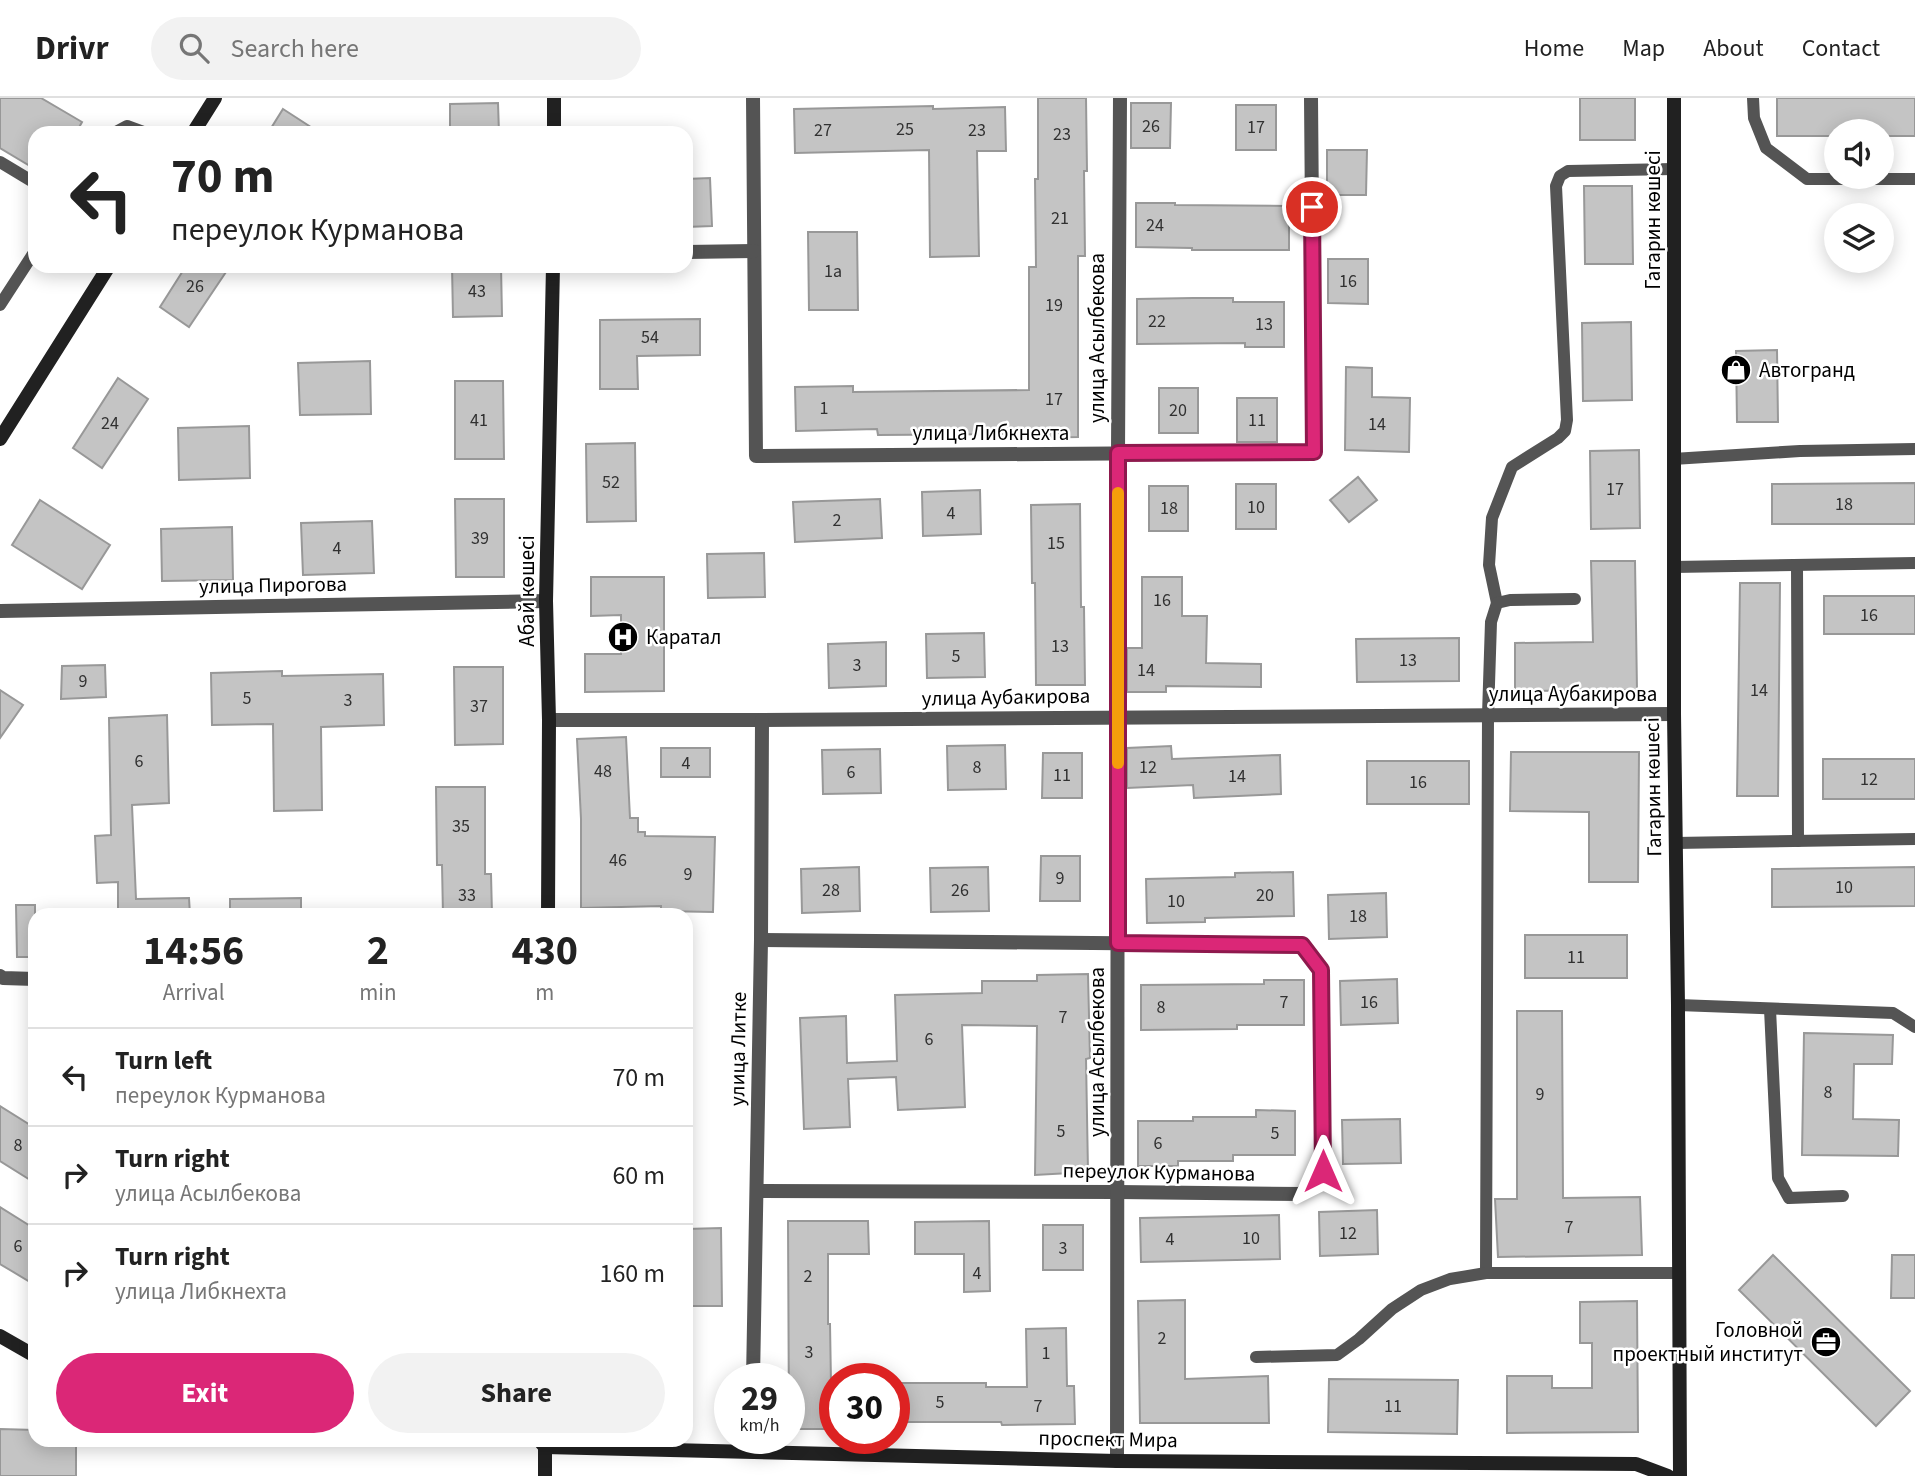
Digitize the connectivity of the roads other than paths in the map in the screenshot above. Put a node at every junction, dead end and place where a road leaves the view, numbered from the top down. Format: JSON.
{"nodes":[{"id":1,"x":215,"y":98,"type":"edge"},
{"id":2,"x":554,"y":98,"type":"edge"},
{"id":3,"x":753,"y":98,"type":"edge"},
{"id":4,"x":1120,"y":98,"type":"edge"},
{"id":5,"x":1311,"y":98,"type":"edge"},
{"id":6,"x":1674,"y":98,"type":"edge"},
{"id":7,"x":1753,"y":98,"type":"edge"},
{"id":8,"x":197,"y":126,"type":"edge"},
{"id":9,"x":554,"y":126,"type":"edge"},
{"id":10,"x":0,"y":162,"type":"edge"},
{"id":11,"x":1674,"y":169,"type":"junction"},
{"id":12,"x":28,"y":179,"type":"edge"},
{"id":13,"x":1915,"y":179,"type":"edge"},
{"id":14,"x":754,"y":251,"type":"junction"},
{"id":15,"x":693,"y":252,"type":"edge"},
{"id":16,"x":28,"y":262,"type":"edge"},
{"id":17,"x":105,"y":273,"type":"edge"},
{"id":18,"x":553,"y":273,"type":"edge"},
{"id":19,"x":1,"y":303,"type":"edge"},
{"id":20,"x":0,"y":439,"type":"edge"},
{"id":21,"x":1915,"y":449,"type":"edge"},
{"id":22,"x":1118,"y":453,"type":"junction"},
{"id":23,"x":1674,"y":459,"type":"junction"},
{"id":24,"x":1915,"y":563,"type":"edge"},
{"id":25,"x":1797,"y":565,"type":"junction"},
{"id":26,"x":1673,"y":567,"type":"junction"},
{"id":27,"x":1575,"y":599,"type":"dead end"},
{"id":28,"x":546,"y":601,"type":"junction"},
{"id":29,"x":1497,"y":603,"type":"junction"},
{"id":30,"x":0,"y":611,"type":"edge"},
{"id":31,"x":1674,"y":714,"type":"junction"},
{"id":32,"x":1488,"y":715,"type":"junction"},
{"id":33,"x":1117,"y":717,"type":"junction"},
{"id":34,"x":549,"y":720,"type":"junction"},
{"id":35,"x":762,"y":720,"type":"junction"},
{"id":36,"x":1915,"y":839,"type":"edge"},
{"id":37,"x":1798,"y":841,"type":"junction"},
{"id":38,"x":1675,"y":843,"type":"junction"},
{"id":39,"x":548,"y":908,"type":"edge"},
{"id":40,"x":761,"y":940,"type":"junction"},
{"id":41,"x":1118,"y":943,"type":"junction"},
{"id":42,"x":0,"y":976,"type":"edge"},
{"id":43,"x":28,"y":979,"type":"edge"},
{"id":44,"x":1678,"y":1004,"type":"junction"},
{"id":45,"x":1770,"y":1009,"type":"junction"},
{"id":46,"x":1915,"y":1027,"type":"edge"},
{"id":47,"x":757,"y":1191,"type":"junction"},
{"id":48,"x":1118,"y":1192,"type":"junction"},
{"id":49,"x":1843,"y":1196,"type":"dead end"},
{"id":50,"x":1486,"y":1273,"type":"junction"},
{"id":51,"x":1680,"y":1273,"type":"junction"},
{"id":52,"x":0,"y":1336,"type":"edge"},
{"id":53,"x":28,"y":1352,"type":"edge"},
{"id":54,"x":1256,"y":1357,"type":"dead end"},
{"id":55,"x":753,"y":1363,"type":"edge"},
{"id":56,"x":693,"y":1445,"type":"edge"},
{"id":57,"x":714,"y":1445,"type":"edge"},
{"id":58,"x":543,"y":1447,"type":"edge"},
{"id":59,"x":805,"y":1448,"type":"edge"},
{"id":60,"x":1117,"y":1461,"type":"junction"},
{"id":61,"x":545,"y":1476,"type":"edge"},
{"id":62,"x":1668,"y":1476,"type":"edge"},
{"id":63,"x":1681,"y":1476,"type":"edge"}],
"edges":[{"from":1,"to":8,"type":"main road"},
{"from":2,"to":9,"type":"main road"},
{"from":3,"to":14,"type":"street","name":"улица Либкнехта"},
{"from":4,"to":22,"type":"street","name":"улица Асылбекова"},
{"from":5,"to":22,"type":"street","name":"улица Либкнехта"},
{"from":6,"to":11,"type":"main road","name":"Гагарин көшесі"},
{"from":7,"to":13,"type":"lane"},
{"from":10,"to":12,"type":"lane"},
{"from":11,"to":23,"type":"main road","name":"Гагарин көшесі"},
{"from":11,"to":29,"type":"lane"},
{"from":14,"to":15,"type":"street"},
{"from":14,"to":22,"type":"street","name":"улица Либкнехта"},
{"from":16,"to":19,"type":"lane"},
{"from":17,"to":20,"type":"main road"},
{"from":18,"to":28,"type":"main road","name":"Абай көшесі"},
{"from":21,"to":23,"type":"lane"},
{"from":22,"to":33,"type":"street","name":"улица Асылбекова"},
{"from":23,"to":26,"type":"main road","name":"Гагарин көшесі"},
{"from":24,"to":25,"type":"lane"},
{"from":25,"to":26,"type":"lane"},
{"from":25,"to":37,"type":"lane"},
{"from":26,"to":31,"type":"main road","name":"Гагарин көшесі"},
{"from":27,"to":29,"type":"lane"},
{"from":28,"to":30,"type":"street","name":"улица Пирогова"},
{"from":28,"to":34,"type":"main road","name":"Абай көшесі"},
{"from":29,"to":32,"type":"lane"},
{"from":31,"to":32,"type":"street","name":"улица Аубакирова"},
{"from":31,"to":38,"type":"main road","name":"Гагарин көшесі"},
{"from":32,"to":33,"type":"street","name":"улица Аубакирова"},
{"from":32,"to":50,"type":"lane"},
{"from":33,"to":35,"type":"street","name":"улица Аубакирова"},
{"from":33,"to":41,"type":"street","name":"улица Асылбекова"},
{"from":34,"to":35,"type":"street","name":"улица Аубакирова"},
{"from":34,"to":39,"type":"main road","name":"Абай көшесі"},
{"from":35,"to":40,"type":"street","name":"улица Литке"},
{"from":36,"to":37,"type":"lane"},
{"from":37,"to":38,"type":"lane"},
{"from":38,"to":44,"type":"main road","name":"Гагарин көшесі"},
{"from":40,"to":41,"type":"street","name":"переулок Курманова"},
{"from":40,"to":47,"type":"street","name":"улица Литке"},
{"from":41,"to":48,"type":"street","name":"улица Асылбекова"},
{"from":41,"to":48,"type":"street","name":"переулок Курманова"},
{"from":42,"to":43,"type":"street"},
{"from":44,"to":45,"type":"lane"},
{"from":44,"to":51,"type":"main road","name":"Гагарин көшесі"},
{"from":45,"to":46,"type":"lane"},
{"from":45,"to":49,"type":"lane"},
{"from":47,"to":48,"type":"street","name":"переулок Курманова"},
{"from":47,"to":55,"type":"street","name":"улица Литке"},
{"from":48,"to":60,"type":"street","name":"улица Асылбекова"},
{"from":50,"to":51,"type":"lane"},
{"from":50,"to":54,"type":"lane"},
{"from":51,"to":63,"type":"main road","name":"Гагарин көшесі"},
{"from":52,"to":53,"type":"main road"},
{"from":56,"to":57,"type":"main road","name":"проспект Мира"},
{"from":58,"to":61,"type":"main road"},
{"from":59,"to":60,"type":"main road","name":"проспект Мира"},
{"from":60,"to":62,"type":"main road","name":"проспект Мира"}]}
